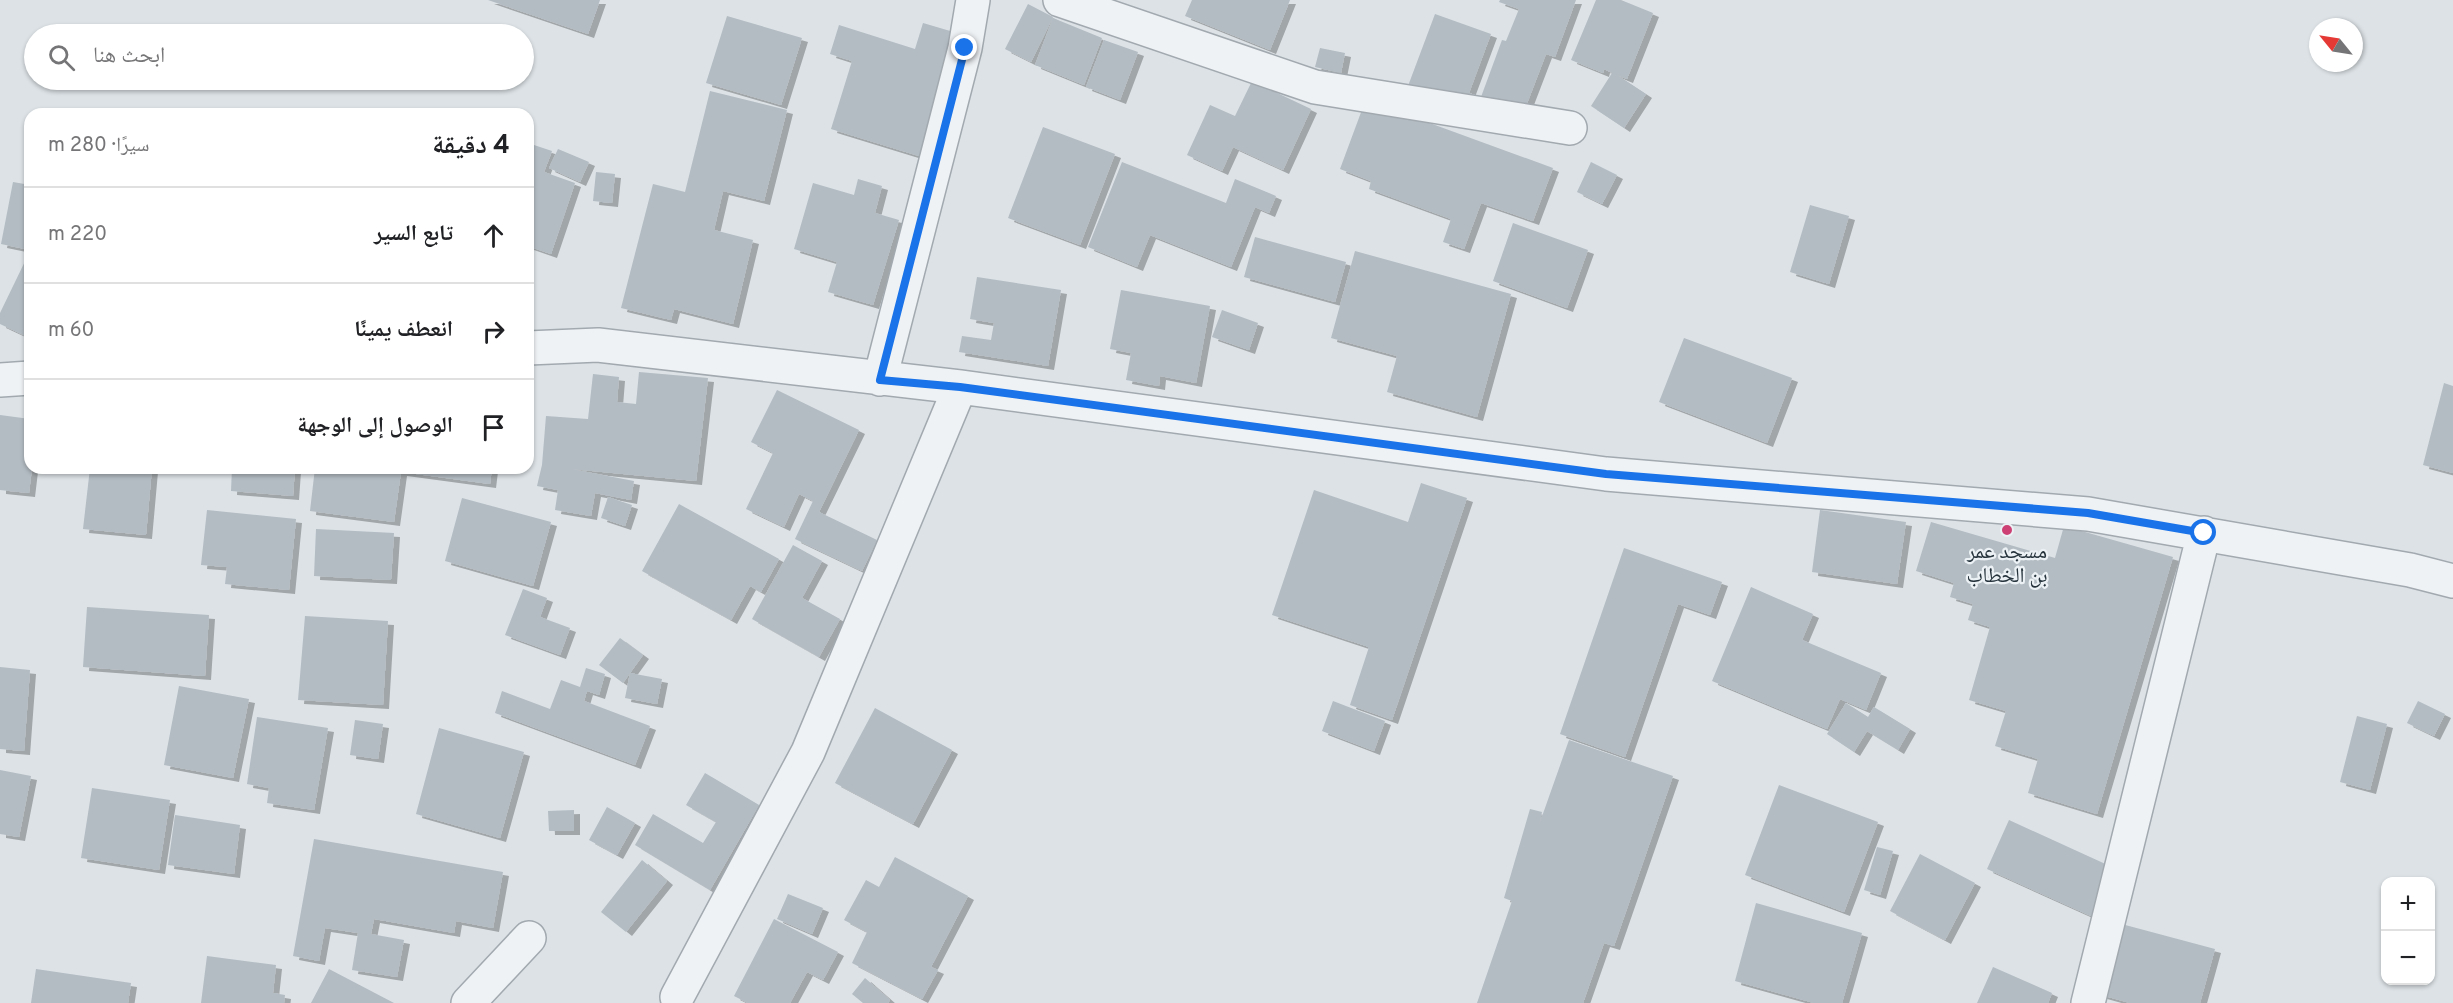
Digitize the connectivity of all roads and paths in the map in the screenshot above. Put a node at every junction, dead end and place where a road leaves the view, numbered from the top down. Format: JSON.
{"nodes":[{"id":1,"x":973,"y":0,"type":"edge"},
{"id":2,"x":1060,"y":0,"type":"edge"},
{"id":3,"x":1570,"y":128,"type":"dead end"},
{"id":4,"x":534,"y":348,"type":"edge"},
{"id":5,"x":24,"y":378,"type":"edge"},
{"id":6,"x":0,"y":380,"type":"edge"},
{"id":7,"x":880,"y":380,"type":"junction"},
{"id":8,"x":960,"y":387,"type":"junction"},
{"id":9,"x":2204,"y":533,"type":"junction"},
{"id":10,"x":2453,"y":581,"type":"edge"},
{"id":11,"x":529,"y":938,"type":"dead end"},
{"id":12,"x":677,"y":997,"type":"dead end"},
{"id":13,"x":468,"y":1003,"type":"edge"},
{"id":14,"x":2088,"y":1003,"type":"edge"}],
"edges":[{"from":1,"to":7,"type":"street"},
{"from":2,"to":3,"type":"street"},
{"from":4,"to":7,"type":"street"},
{"from":5,"to":6,"type":"street"},
{"from":7,"to":8,"type":"street"},
{"from":8,"to":9,"type":"street"},
{"from":8,"to":12,"type":"street"},
{"from":9,"to":10,"type":"street"},
{"from":9,"to":14,"type":"street"},
{"from":11,"to":13,"type":"street"}]}
